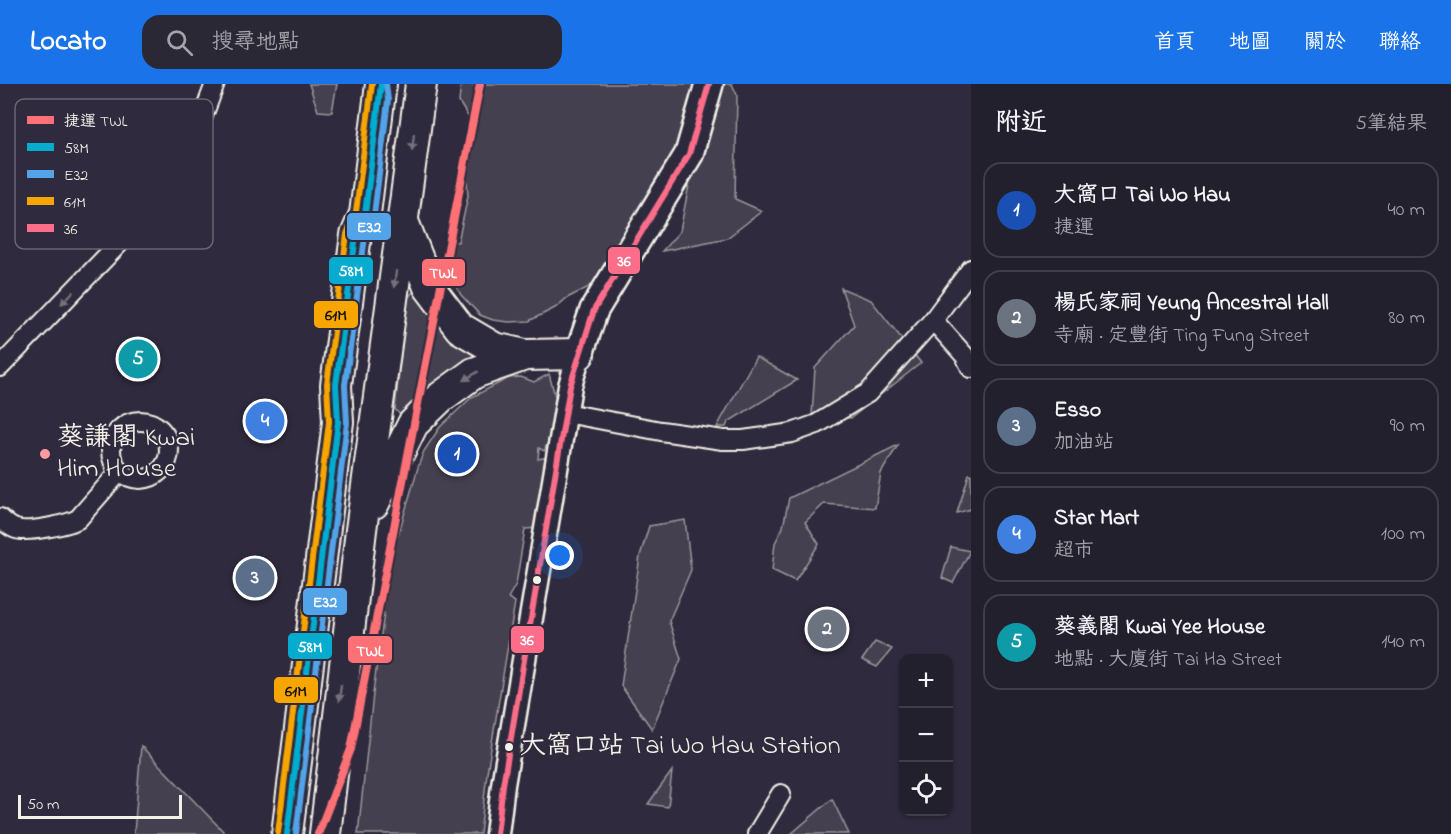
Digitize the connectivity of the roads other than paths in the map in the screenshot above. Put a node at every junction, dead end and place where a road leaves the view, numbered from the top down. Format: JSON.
{"nodes":[{"id":1,"x":215,"y":84,"type":"edge"},
{"id":2,"x":421,"y":84,"type":"edge"},
{"id":3,"x":709,"y":84,"type":"edge"},
{"id":4,"x":379,"y":89,"type":"edge"},
{"id":5,"x":209,"y":99,"type":"edge"},
{"id":6,"x":403,"y":221,"type":"junction"},
{"id":7,"x":114,"y":249,"type":"edge"},
{"id":8,"x":971,"y":269,"type":"edge"},
{"id":9,"x":933,"y":320,"type":"junction"},
{"id":10,"x":525,"y":354,"type":"junction"},
{"id":11,"x":579,"y":354,"type":"junction"},
{"id":12,"x":0,"y":367,"type":"edge"},
{"id":13,"x":971,"y":368,"type":"edge"},
{"id":14,"x":566,"y":413,"type":"junction"},
{"id":15,"x":120,"y":471,"type":"dead end"},
{"id":16,"x":0,"y":518,"type":"edge"},
{"id":17,"x":361,"y":530,"type":"junction"},
{"id":18,"x":781,"y":794,"type":"dead end"},
{"id":19,"x":287,"y":834,"type":"edge"},
{"id":20,"x":325,"y":834,"type":"edge"},
{"id":21,"x":497,"y":834,"type":"edge"},
{"id":22,"x":757,"y":834,"type":"edge"}],
"edges":[{"from":1,"to":5,"type":"street","one_way":true},
{"from":2,"to":6,"type":"main road","one_way":true},
{"from":3,"to":11,"type":"main road"},
{"from":4,"to":19,"type":"main road"},
{"from":6,"to":10,"type":"main road"},
{"from":6,"to":17,"type":"main road","one_way":true},
{"from":7,"to":12,"type":"street","one_way":true},
{"from":8,"to":9,"type":"street"},
{"from":9,"to":13,"type":"street"},
{"from":9,"to":14,"type":"street"},
{"from":10,"to":11,"type":"main road"},
{"from":10,"to":17,"type":"main road","one_way":true},
{"from":11,"to":14,"type":"street"},
{"from":14,"to":21,"type":"street"},
{"from":15,"to":16,"type":"street"},
{"from":17,"to":20,"type":"main road","one_way":true},
{"from":18,"to":22,"type":"street"}]}
